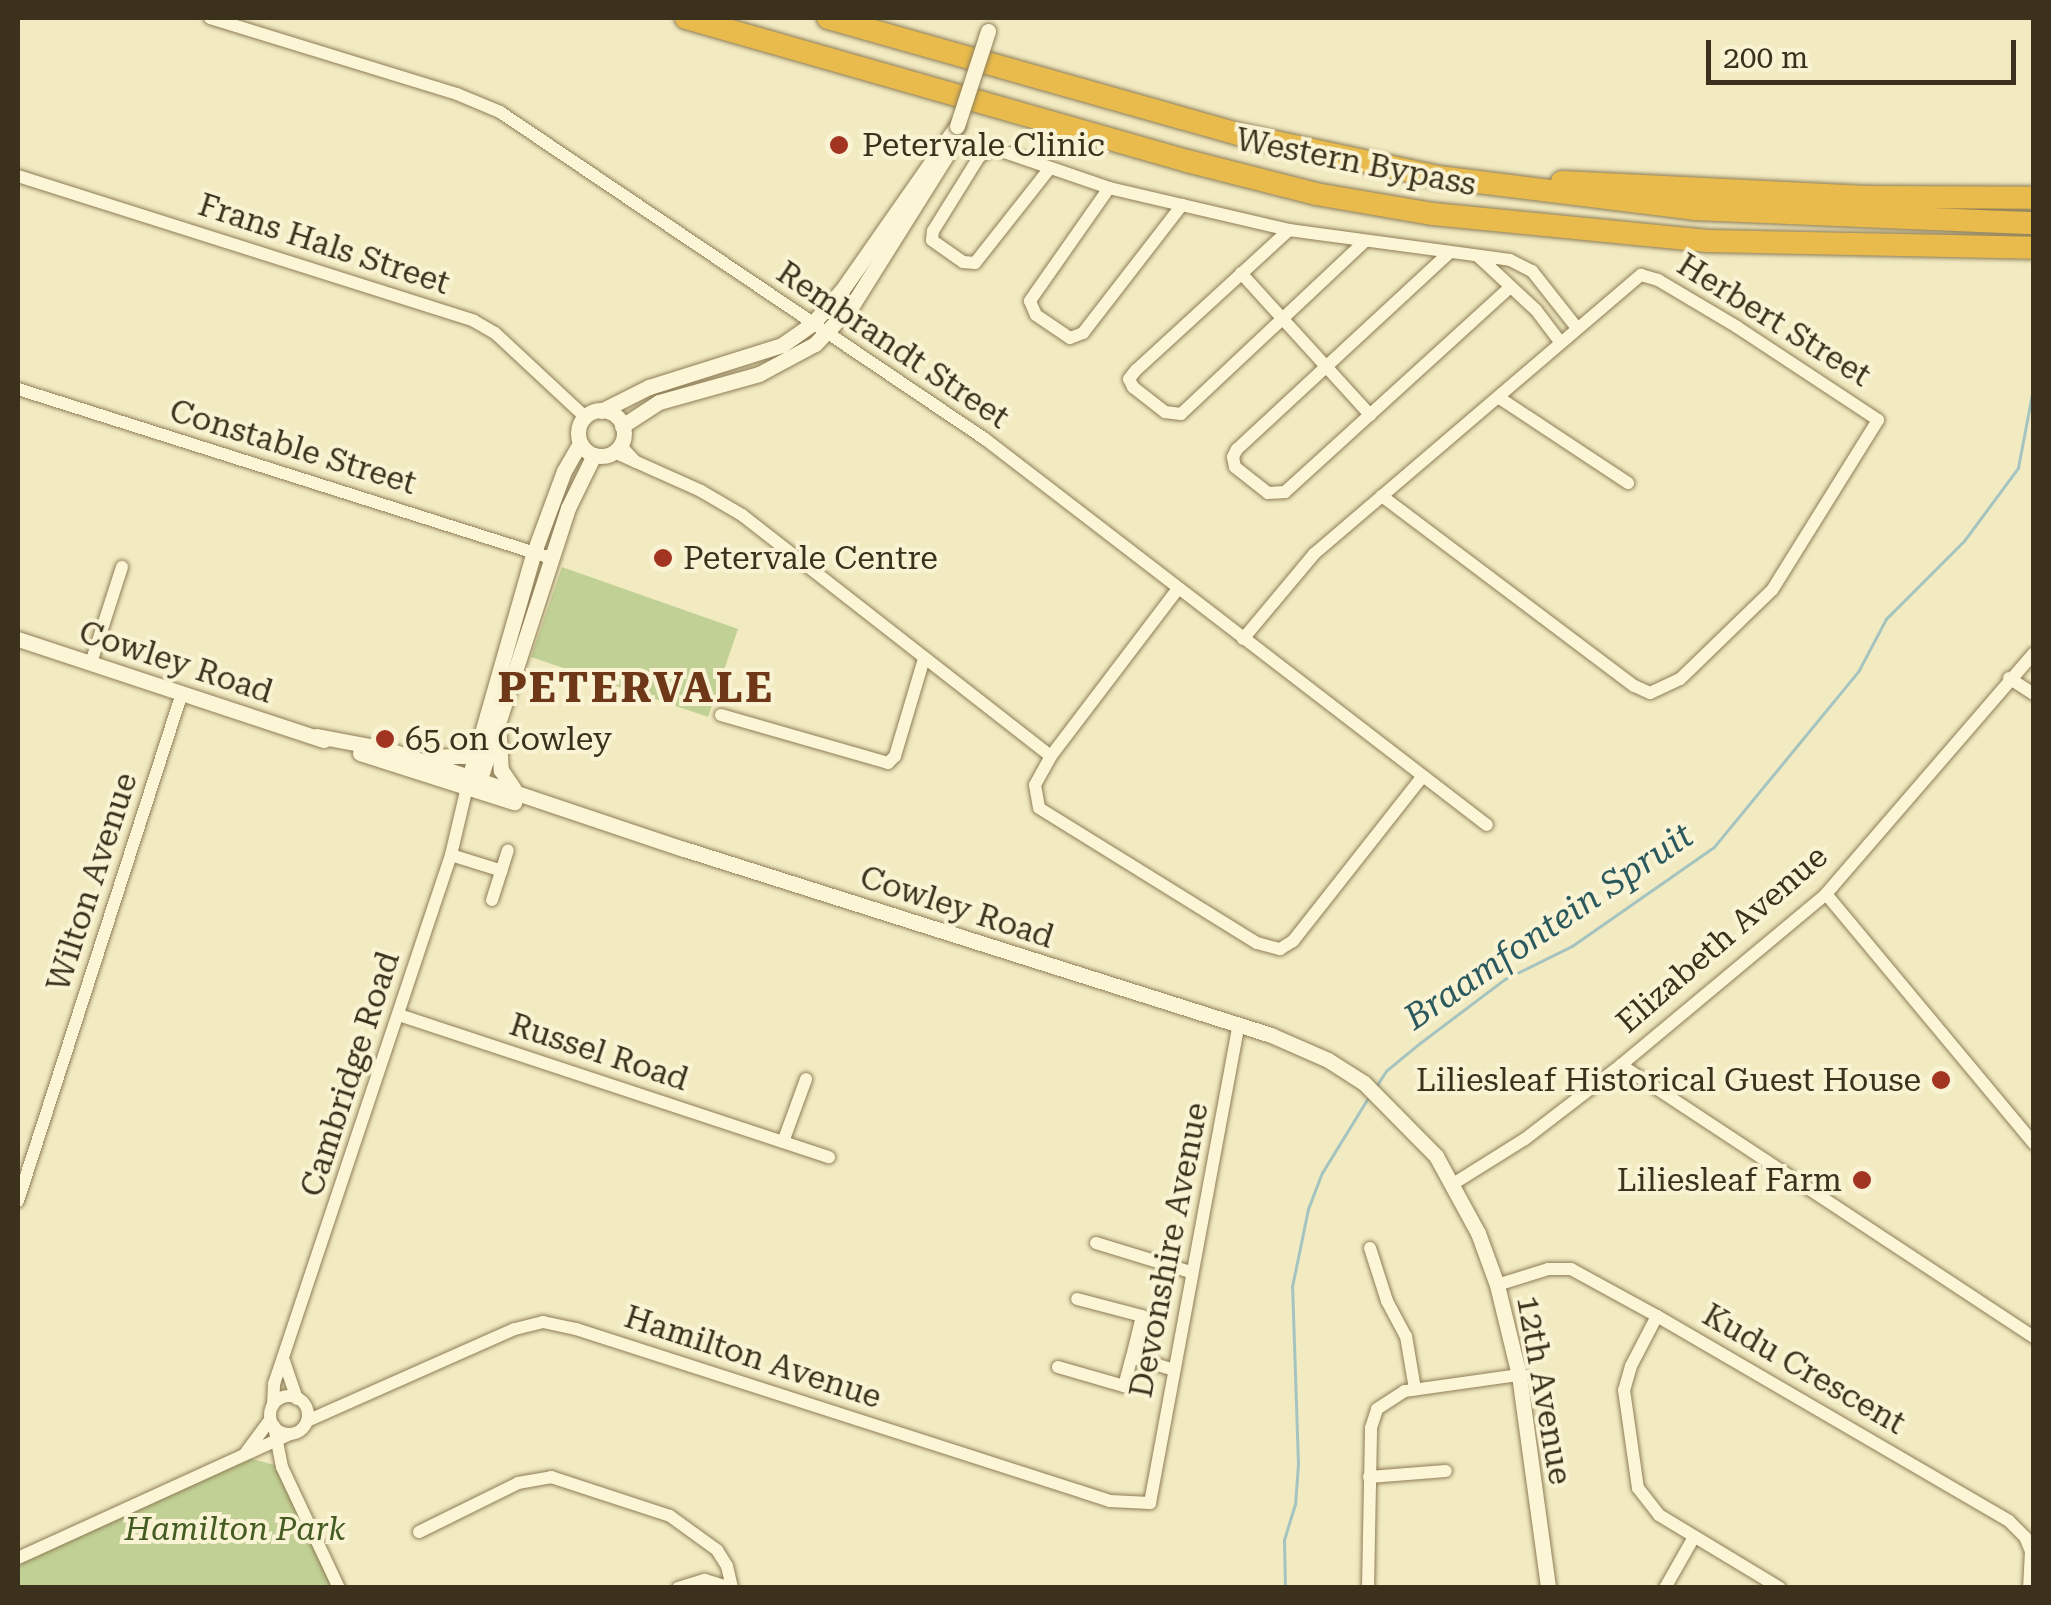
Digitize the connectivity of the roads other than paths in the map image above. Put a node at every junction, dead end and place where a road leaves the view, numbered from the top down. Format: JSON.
{"nodes":[{"id":1,"x":210,"y":18,"type":"edge"},
{"id":2,"x":686,"y":18,"type":"edge"},
{"id":3,"x":828,"y":18,"type":"edge"},
{"id":4,"x":989,"y":24,"type":"edge"},
{"id":5,"x":956,"y":129,"type":"junction"},
{"id":6,"x":1050,"y":168,"type":"junction"},
{"id":7,"x":18,"y":176,"type":"edge"},
{"id":8,"x":1465,"y":180,"type":"junction"},
{"id":9,"x":1109,"y":188,"type":"junction"},
{"id":10,"x":2034,"y":198,"type":"edge"},
{"id":11,"x":1182,"y":205,"type":"junction"},
{"id":12,"x":2034,"y":223,"type":"edge"},
{"id":13,"x":1289,"y":230,"type":"junction"},
{"id":14,"x":1364,"y":242,"type":"junction"},
{"id":15,"x":2034,"y":248,"type":"edge"},
{"id":16,"x":1450,"y":252,"type":"junction"},
{"id":17,"x":2008,"y":252,"type":"junction"},
{"id":18,"x":1478,"y":256,"type":"junction"},
{"id":19,"x":2034,"y":259,"type":"edge"},
{"id":20,"x":1241,"y":273,"type":"junction"},
{"id":21,"x":1510,"y":287,"type":"junction"},
{"id":22,"x":1283,"y":320,"type":"junction"},
{"id":23,"x":814,"y":323,"type":"junction"},
{"id":24,"x":1577,"y":328,"type":"junction"},
{"id":25,"x":828,"y":333,"type":"junction"},
{"id":26,"x":1560,"y":342,"type":"junction"},
{"id":27,"x":1327,"y":368,"type":"junction"},
{"id":28,"x":18,"y":389,"type":"edge"},
{"id":29,"x":1498,"y":396,"type":"junction"},
{"id":30,"x":593,"y":414,"type":"junction"},
{"id":31,"x":1370,"y":415,"type":"junction"},
{"id":32,"x":622,"y":426,"type":"junction"},
{"id":33,"x":580,"y":443,"type":"junction"},
{"id":34,"x":617,"y":448,"type":"junction"},
{"id":35,"x":594,"y":455,"type":"junction"},
{"id":36,"x":1628,"y":483,"type":"dead end"},
{"id":37,"x":1382,"y":496,"type":"junction"},
{"id":38,"x":534,"y":552,"type":"junction"},
{"id":39,"x":552,"y":558,"type":"junction"},
{"id":40,"x":122,"y":567,"type":"dead end"},
{"id":41,"x":1178,"y":590,"type":"junction"},
{"id":42,"x":1243,"y":639,"type":"junction"},
{"id":43,"x":18,"y":640,"type":"edge"},
{"id":44,"x":2034,"y":654,"type":"edge"},
{"id":45,"x":924,"y":659,"type":"junction"},
{"id":46,"x":90,"y":663,"type":"junction"},
{"id":47,"x":2008,"y":678,"type":"junction"},
{"id":48,"x":182,"y":693,"type":"junction"},
{"id":49,"x":2034,"y":694,"type":"edge"},
{"id":50,"x":721,"y":715,"type":"dead end"},
{"id":51,"x":499,"y":728,"type":"junction"},
{"id":52,"x":317,"y":736,"type":"junction"},
{"id":53,"x":482,"y":739,"type":"junction"},
{"id":54,"x":386,"y":749,"type":"junction"},
{"id":55,"x":1051,"y":756,"type":"junction"},
{"id":56,"x":1422,"y":777,"type":"junction"},
{"id":57,"x":473,"y":783,"type":"junction"},
{"id":58,"x":528,"y":797,"type":"junction"},
{"id":59,"x":1488,"y":825,"type":"dead end"},
{"id":60,"x":658,"y":841,"type":"junction"},
{"id":61,"x":508,"y":850,"type":"dead end"},
{"id":62,"x":450,"y":855,"type":"junction"},
{"id":63,"x":502,"y":871,"type":"junction"},
{"id":64,"x":1826,"y":894,"type":"junction"},
{"id":65,"x":492,"y":900,"type":"dead end"},
{"id":66,"x":398,"y":1015,"type":"junction"},
{"id":67,"x":1240,"y":1025,"type":"junction"},
{"id":68,"x":1621,"y":1064,"type":"junction"},
{"id":69,"x":806,"y":1079,"type":"dead end"},
{"id":70,"x":783,"y":1142,"type":"junction"},
{"id":71,"x":2034,"y":1144,"type":"edge"},
{"id":72,"x":829,"y":1157,"type":"dead end"},
{"id":73,"x":1453,"y":1184,"type":"junction"},
{"id":74,"x":18,"y":1201,"type":"edge"},
{"id":75,"x":1096,"y":1243,"type":"dead end"},
{"id":76,"x":1370,"y":1248,"type":"dead end"},
{"id":77,"x":1190,"y":1272,"type":"junction"},
{"id":78,"x":1497,"y":1285,"type":"junction"},
{"id":79,"x":1078,"y":1299,"type":"dead end"},
{"id":80,"x":1657,"y":1316,"type":"junction"},
{"id":81,"x":2034,"y":1337,"type":"edge"},
{"id":82,"x":1132,"y":1357,"type":"junction"},
{"id":83,"x":284,"y":1360,"type":"junction"},
{"id":84,"x":1058,"y":1367,"type":"dead end"},
{"id":85,"x":1174,"y":1370,"type":"junction"},
{"id":86,"x":1519,"y":1375,"type":"junction"},
{"id":87,"x":1414,"y":1389,"type":"junction"},
{"id":88,"x":300,"y":1401,"type":"junction"},
{"id":89,"x":330,"y":1410,"type":"junction"},
{"id":90,"x":272,"y":1417,"type":"junction"},
{"id":91,"x":298,"y":1429,"type":"junction"},
{"id":92,"x":276,"y":1443,"type":"junction"},
{"id":93,"x":248,"y":1455,"type":"junction"},
{"id":94,"x":1446,"y":1471,"type":"dead end"},
{"id":95,"x":285,"y":1472,"type":"junction"},
{"id":96,"x":1369,"y":1477,"type":"junction"},
{"id":97,"x":1153,"y":1486,"type":"joint"},
{"id":98,"x":418,"y":1532,"type":"dead end"},
{"id":99,"x":1694,"y":1537,"type":"junction"},
{"id":100,"x":18,"y":1558,"type":"edge"},
{"id":101,"x":732,"y":1587,"type":"edge"},
{"id":102,"x":339,"y":1588,"type":"edge"},
{"id":103,"x":678,"y":1588,"type":"edge"},
{"id":104,"x":1368,"y":1588,"type":"edge"},
{"id":105,"x":1548,"y":1588,"type":"edge"},
{"id":106,"x":1665,"y":1588,"type":"edge"},
{"id":107,"x":1780,"y":1588,"type":"edge"},
{"id":108,"x":2029,"y":1588,"type":"edge"}],
"edges":[{"from":1,"to":23,"type":"street","name":"Rembrandt Street"},
{"from":2,"to":17,"type":"highway","name":"Western Bypass"},
{"from":3,"to":8,"type":"highway","name":"Western Bypass"},
{"from":4,"to":5,"type":"street","bridge":true},
{"from":5,"to":23,"type":"street"},
{"from":5,"to":25,"type":"street"},
{"from":6,"to":6,"type":"street"},
{"from":6,"to":9,"type":"street"},
{"from":7,"to":30,"type":"street","name":"Frans Hals Street"},
{"from":8,"to":10,"type":"highway"},
{"from":8,"to":12,"type":"highway","name":"Western Bypass"},
{"from":9,"to":11,"type":"street"},
{"from":9,"to":11,"type":"street"},
{"from":11,"to":13,"type":"street"},
{"from":13,"to":14,"type":"street"},
{"from":13,"to":20,"type":"street"},
{"from":14,"to":16,"type":"street"},
{"from":14,"to":22,"type":"street"},
{"from":15,"to":17,"type":"highway","name":"Western Bypass"},
{"from":16,"to":18,"type":"street"},
{"from":16,"to":27,"type":"street"},
{"from":17,"to":19,"type":"highway"},
{"from":18,"to":21,"type":"street"},
{"from":18,"to":24,"type":"street"},
{"from":20,"to":22,"type":"street"},
{"from":20,"to":22,"type":"street"},
{"from":21,"to":26,"type":"street"},
{"from":21,"to":31,"type":"street"},
{"from":22,"to":27,"type":"street"},
{"from":23,"to":25,"type":"street","name":"Rembrandt Street"},
{"from":23,"to":30,"type":"street"},
{"from":24,"to":26,"type":"street","name":"Herbert Street"},
{"from":24,"to":37,"type":"street","name":"Herbert Street"},
{"from":25,"to":32,"type":"street"},
{"from":25,"to":41,"type":"street","name":"Rembrandt Street"},
{"from":26,"to":29,"type":"street","name":"Herbert Street"},
{"from":27,"to":31,"type":"street"},
{"from":27,"to":31,"type":"street"},
{"from":28,"to":38,"type":"street","name":"Constable Street"},
{"from":29,"to":36,"type":"street"},
{"from":29,"to":37,"type":"street","name":"Herbert Street"},
{"from":30,"to":32,"type":"street"},
{"from":30,"to":33,"type":"street"},
{"from":32,"to":34,"type":"street"},
{"from":33,"to":35,"type":"street"},
{"from":33,"to":38,"type":"street","name":"Cambridge Road"},
{"from":34,"to":35,"type":"street"},
{"from":34,"to":45,"type":"street"},
{"from":35,"to":39,"type":"street","name":"Cambridge Road"},
{"from":37,"to":42,"type":"street","name":"Herbert Street"},
{"from":38,"to":39,"type":"street","name":"Constable Street"},
{"from":38,"to":53,"type":"street","name":"Cambridge Road"},
{"from":39,"to":51,"type":"street","name":"Cambridge Road"},
{"from":40,"to":46,"type":"street"},
{"from":41,"to":42,"type":"street","name":"Rembrandt Street"},
{"from":41,"to":55,"type":"street"},
{"from":42,"to":56,"type":"street","name":"Rembrandt Street"},
{"from":43,"to":46,"type":"street","name":"Cowley Road"},
{"from":44,"to":47,"type":"street","name":"Elizabeth Avenue"},
{"from":45,"to":50,"type":"street"},
{"from":45,"to":55,"type":"street"},
{"from":46,"to":48,"type":"street","name":"Cowley Road"},
{"from":47,"to":49,"type":"street"},
{"from":47,"to":64,"type":"street","name":"Elizabeth Avenue"},
{"from":48,"to":52,"type":"street","name":"Cowley Road"},
{"from":48,"to":74,"type":"street","name":"Wilton Avenue"},
{"from":51,"to":57,"type":"street","name":"Cambridge Road"},
{"from":51,"to":58,"type":"street"},
{"from":52,"to":54,"type":"street","name":"Cowley Road"},
{"from":52,"to":57,"type":"street","name":"Cowley Road"},
{"from":53,"to":54,"type":"street"},
{"from":53,"to":57,"type":"street","name":"Cambridge Road"},
{"from":54,"to":57,"type":"street","name":"Cowley Road"},
{"from":55,"to":56,"type":"street"},
{"from":56,"to":59,"type":"street","name":"Rembrandt Street"},
{"from":57,"to":58,"type":"street","name":"Cowley Road"},
{"from":57,"to":60,"type":"street","name":"Cowley Road"},
{"from":57,"to":62,"type":"street","name":"Cambridge Road"},
{"from":58,"to":60,"type":"street","name":"Cowley Road"},
{"from":60,"to":67,"type":"street","name":"Cowley Road"},
{"from":61,"to":63,"type":"street"},
{"from":62,"to":63,"type":"street"},
{"from":62,"to":66,"type":"street","name":"Cambridge Road"},
{"from":63,"to":65,"type":"street"},
{"from":64,"to":68,"type":"street","name":"Elizabeth Avenue"},
{"from":64,"to":71,"type":"street"},
{"from":66,"to":70,"type":"street","name":"Russel Road"},
{"from":66,"to":83,"type":"street","name":"Cambridge Road"},
{"from":67,"to":73,"type":"street","name":"12th Avenue"},
{"from":67,"to":77,"type":"street","name":"Devonshire Avenue"},
{"from":68,"to":73,"type":"street","name":"Elizabeth Avenue"},
{"from":68,"to":81,"type":"street"},
{"from":69,"to":70,"type":"street"},
{"from":70,"to":72,"type":"street","name":"Russel Road"},
{"from":73,"to":78,"type":"street","name":"12th Avenue"},
{"from":75,"to":77,"type":"street"},
{"from":76,"to":87,"type":"street"},
{"from":77,"to":85,"type":"street","name":"Devonshire Avenue"},
{"from":78,"to":80,"type":"street","name":"Kudu Crescent"},
{"from":78,"to":86,"type":"street","name":"12th Avenue"},
{"from":79,"to":82,"type":"street"},
{"from":80,"to":99,"type":"street"},
{"from":80,"to":108,"type":"street","name":"Kudu Crescent"},
{"from":82,"to":84,"type":"street"},
{"from":82,"to":85,"type":"street"},
{"from":83,"to":88,"type":"street"},
{"from":83,"to":90,"type":"street","name":"Cambridge Road"},
{"from":85,"to":97,"type":"street","name":"Devonshire Avenue"},
{"from":86,"to":87,"type":"street"},
{"from":86,"to":105,"type":"street","name":"12th Avenue"},
{"from":87,"to":96,"type":"street"},
{"from":88,"to":89,"type":"street"},
{"from":88,"to":90,"type":"street"},
{"from":88,"to":91,"type":"street"},
{"from":89,"to":91,"type":"street","name":"Hamilton Avenue"},
{"from":89,"to":97,"type":"street","name":"Hamilton Avenue"},
{"from":90,"to":91,"type":"street"},
{"from":90,"to":92,"type":"street","name":"Cambridge Road"},
{"from":90,"to":93,"type":"street","name":"Hamilton Avenue"},
{"from":91,"to":92,"type":"street","name":"Hamilton Avenue"},
{"from":91,"to":95,"type":"street"},
{"from":92,"to":93,"type":"street","name":"Hamilton Avenue"},
{"from":92,"to":95,"type":"street","name":"Cambridge Road"},
{"from":93,"to":95,"type":"street"},
{"from":93,"to":100,"type":"street","name":"Hamilton Avenue"},
{"from":94,"to":96,"type":"street"},
{"from":95,"to":102,"type":"street","name":"Cambridge Road"},
{"from":96,"to":104,"type":"street"},
{"from":98,"to":101,"type":"street"},
{"from":99,"to":106,"type":"street"},
{"from":99,"to":107,"type":"street"},
{"from":101,"to":103,"type":"street"}]}
